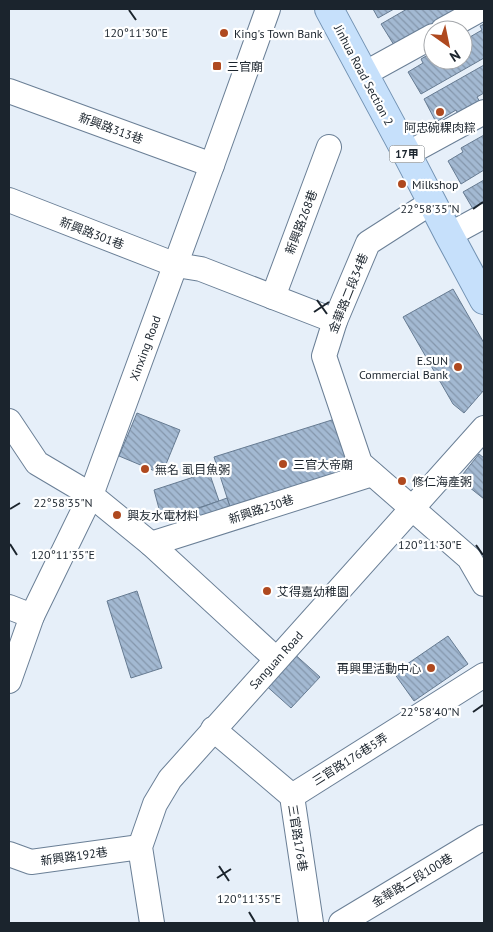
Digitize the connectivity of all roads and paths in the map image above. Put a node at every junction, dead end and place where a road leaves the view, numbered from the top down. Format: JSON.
{"nodes":[{"id":1,"x":268,"y":9,"type":"edge"},
{"id":2,"x":328,"y":9,"type":"edge"},
{"id":3,"x":482,"y":9,"type":"edge"},
{"id":4,"x":462,"y":20,"type":"edge"},
{"id":5,"x":423,"y":42,"type":"edge"},
{"id":6,"x":364,"y":74,"type":"junction"},
{"id":7,"x":9,"y":90,"type":"edge"},
{"id":8,"x":484,"y":112,"type":"edge"},
{"id":9,"x":329,"y":147,"type":"dead end"},
{"id":10,"x":407,"y":154,"type":"junction"},
{"id":11,"x":212,"y":165,"type":"junction"},
{"id":12,"x":9,"y":200,"type":"edge"},
{"id":13,"x":432,"y":202,"type":"junction"},
{"id":14,"x":484,"y":216,"type":"edge"},
{"id":15,"x":449,"y":235,"type":"junction"},
{"id":16,"x":176,"y":265,"type":"junction"},
{"id":17,"x":273,"y":297,"type":"junction"},
{"id":18,"x":484,"y":300,"type":"edge"},
{"id":19,"x":335,"y":321,"type":"junction"},
{"id":20,"x":9,"y":421,"type":"edge"},
{"id":21,"x":484,"y":428,"type":"edge"},
{"id":22,"x":372,"y":474,"type":"junction"},
{"id":23,"x":91,"y":495,"type":"junction"},
{"id":24,"x":413,"y":508,"type":"junction"},
{"id":25,"x":151,"y":544,"type":"junction"},
{"id":26,"x":484,"y":584,"type":"edge"},
{"id":27,"x":9,"y":607,"type":"edge"},
{"id":28,"x":32,"y":616,"type":"junction"},
{"id":29,"x":276,"y":659,"type":"junction"},
{"id":30,"x":484,"y":675,"type":"edge"},
{"id":31,"x":9,"y":681,"type":"edge"},
{"id":32,"x":213,"y":729,"type":"junction"},
{"id":33,"x":292,"y":796,"type":"junction"},
{"id":34,"x":484,"y":836,"type":"edge"},
{"id":35,"x":140,"y":846,"type":"junction"},
{"id":36,"x":9,"y":854,"type":"edge"},
{"id":37,"x":152,"y":923,"type":"edge"},
{"id":38,"x":311,"y":923,"type":"edge"},
{"id":39,"x":341,"y":923,"type":"edge"}],
"edges":[{"from":1,"to":11,"type":"street","name":"Xinxing Road"},
{"from":2,"to":6,"type":"main road","name":"Jinhua Road Section 2","number":"17甲"},
{"from":3,"to":4,"type":"street"},
{"from":5,"to":6,"type":"street"},
{"from":6,"to":10,"type":"main road","name":"Jinhua Road Section 2","number":"17甲"},
{"from":7,"to":11,"type":"street","name":"新興路313巷"},
{"from":8,"to":10,"type":"street"},
{"from":9,"to":17,"type":"street","name":"新興路268巷"},
{"from":10,"to":13,"type":"main road","name":"Jinhua Road Section 2","number":"17甲"},
{"from":11,"to":16,"type":"street","name":"Xinxing Road"},
{"from":12,"to":16,"type":"street","name":"新興路301巷"},
{"from":13,"to":15,"type":"main road","name":"Jinhua Road Section 2","number":"17甲"},
{"from":13,"to":19,"type":"street","name":"金華路二段34巷"},
{"from":14,"to":15,"type":"street"},
{"from":15,"to":18,"type":"main road","name":"Jinhua Road Section 2","number":"17甲"},
{"from":16,"to":17,"type":"street"},
{"from":16,"to":23,"type":"street","name":"Xinxing Road"},
{"from":17,"to":19,"type":"street"},
{"from":19,"to":22,"type":"street","name":"金華路二段34巷"},
{"from":20,"to":23,"type":"street"},
{"from":21,"to":24,"type":"street","name":"Sanguan Road"},
{"from":22,"to":24,"type":"street","name":"金華路二段34巷"},
{"from":22,"to":25,"type":"street","name":"新興路230巷"},
{"from":23,"to":25,"type":"street"},
{"from":23,"to":28,"type":"street","name":"Xinxing Road"},
{"from":24,"to":26,"type":"street","name":"金華路二段34巷"},
{"from":24,"to":29,"type":"street","name":"Sanguan Road"},
{"from":25,"to":29,"type":"street"},
{"from":27,"to":28,"type":"street"},
{"from":28,"to":31,"type":"street","name":"Xinxing Road"},
{"from":29,"to":32,"type":"street","name":"Sanguan Road"},
{"from":30,"to":33,"type":"street","name":"三官路176巷5弄"},
{"from":32,"to":33,"type":"street","name":"三官路176巷"},
{"from":32,"to":35,"type":"street","name":"Sanguan Road"},
{"from":33,"to":38,"type":"street","name":"三官路176巷"},
{"from":34,"to":39,"type":"street","name":"金華路二段100巷"},
{"from":35,"to":36,"type":"street","name":"新興路192巷"},
{"from":35,"to":37,"type":"street","name":"Sanguan Road"}]}
